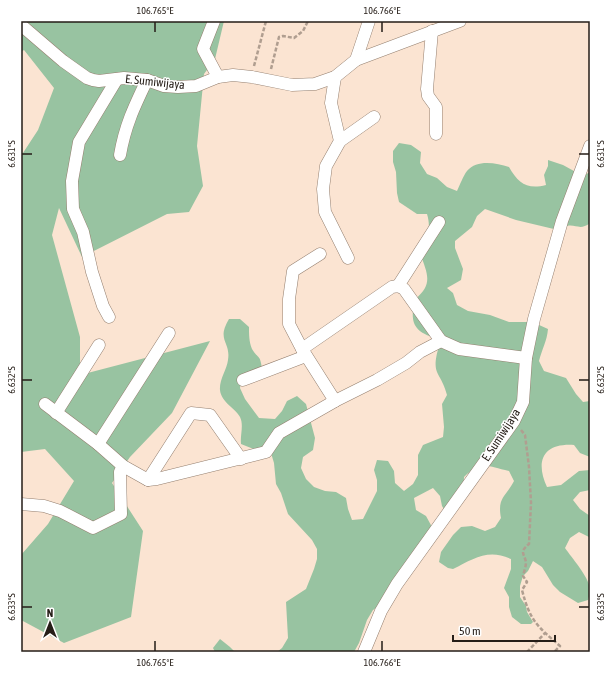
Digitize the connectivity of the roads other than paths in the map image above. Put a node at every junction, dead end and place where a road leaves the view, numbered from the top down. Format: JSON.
{"nodes":[{"id":1,"x":214,"y":21,"type":"edge"},
{"id":2,"x":369,"y":21,"type":"edge"},
{"id":3,"x":460,"y":21,"type":"edge"},
{"id":4,"x":21,"y":25,"type":"edge"},
{"id":5,"x":432,"y":31,"type":"junction"},
{"id":6,"x":356,"y":60,"type":"junction"},
{"id":7,"x":218,"y":77,"type":"junction"},
{"id":8,"x":335,"y":77,"type":"junction"},
{"id":9,"x":117,"y":79,"type":"junction"},
{"id":10,"x":147,"y":80,"type":"junction"},
{"id":11,"x":374,"y":117,"type":"dead end"},
{"id":12,"x":436,"y":134,"type":"dead end"},
{"id":13,"x":340,"y":141,"type":"junction"},
{"id":14,"x":590,"y":146,"type":"edge"},
{"id":15,"x":120,"y":155,"type":"dead end"},
{"id":16,"x":439,"y":222,"type":"dead end"},
{"id":17,"x":320,"y":254,"type":"dead end"},
{"id":18,"x":348,"y":258,"type":"dead end"},
{"id":19,"x":398,"y":286,"type":"junction"},
{"id":20,"x":109,"y":317,"type":"dead end"},
{"id":21,"x":170,"y":333,"type":"dead end"},
{"id":22,"x":441,"y":341,"type":"junction"},
{"id":23,"x":99,"y":345,"type":"dead end"},
{"id":24,"x":304,"y":353,"type":"junction"},
{"id":25,"x":526,"y":358,"type":"junction"},
{"id":26,"x":244,"y":380,"type":"dead end"},
{"id":27,"x":335,"y":402,"type":"junction"},
{"id":28,"x":45,"y":404,"type":"dead end"},
{"id":29,"x":56,"y":413,"type":"junction"},
{"id":30,"x":98,"y":444,"type":"junction"},
{"id":31,"x":241,"y":459,"type":"junction"},
{"id":32,"x":123,"y":466,"type":"junction"},
{"id":33,"x":148,"y":480,"type":"junction"},
{"id":34,"x":21,"y":504,"type":"edge"},
{"id":35,"x":364,"y":652,"type":"edge"}],
"edges":[{"from":1,"to":7,"type":"street"},
{"from":2,"to":6,"type":"street"},
{"from":3,"to":5,"type":"street","name":"E. Sumiwijaya"},
{"from":4,"to":9,"type":"street","name":"E. Sumiwijaya"},
{"from":5,"to":6,"type":"street","name":"E. Sumiwijaya"},
{"from":5,"to":12,"type":"street"},
{"from":6,"to":8,"type":"street","name":"E. Sumiwijaya"},
{"from":7,"to":8,"type":"street","name":"E. Sumiwijaya"},
{"from":7,"to":10,"type":"street","name":"E. Sumiwijaya"},
{"from":8,"to":13,"type":"street"},
{"from":9,"to":10,"type":"street","name":"E. Sumiwijaya"},
{"from":9,"to":20,"type":"street"},
{"from":10,"to":15,"type":"street"},
{"from":11,"to":13,"type":"street"},
{"from":13,"to":18,"type":"street"},
{"from":14,"to":25,"type":"street","name":"E. Sumiwijaya"},
{"from":16,"to":19,"type":"street"},
{"from":17,"to":24,"type":"street"},
{"from":19,"to":22,"type":"street"},
{"from":19,"to":24,"type":"street"},
{"from":21,"to":30,"type":"street"},
{"from":22,"to":25,"type":"street"},
{"from":22,"to":27,"type":"street"},
{"from":23,"to":29,"type":"street"},
{"from":24,"to":26,"type":"street"},
{"from":24,"to":27,"type":"street"},
{"from":25,"to":35,"type":"street","name":"E. Sumiwijaya"},
{"from":27,"to":31,"type":"street"},
{"from":28,"to":29,"type":"street"},
{"from":29,"to":30,"type":"street"},
{"from":30,"to":32,"type":"street"},
{"from":31,"to":33,"type":"street"},
{"from":31,"to":33,"type":"street"},
{"from":32,"to":33,"type":"street"},
{"from":32,"to":34,"type":"street"}]}
